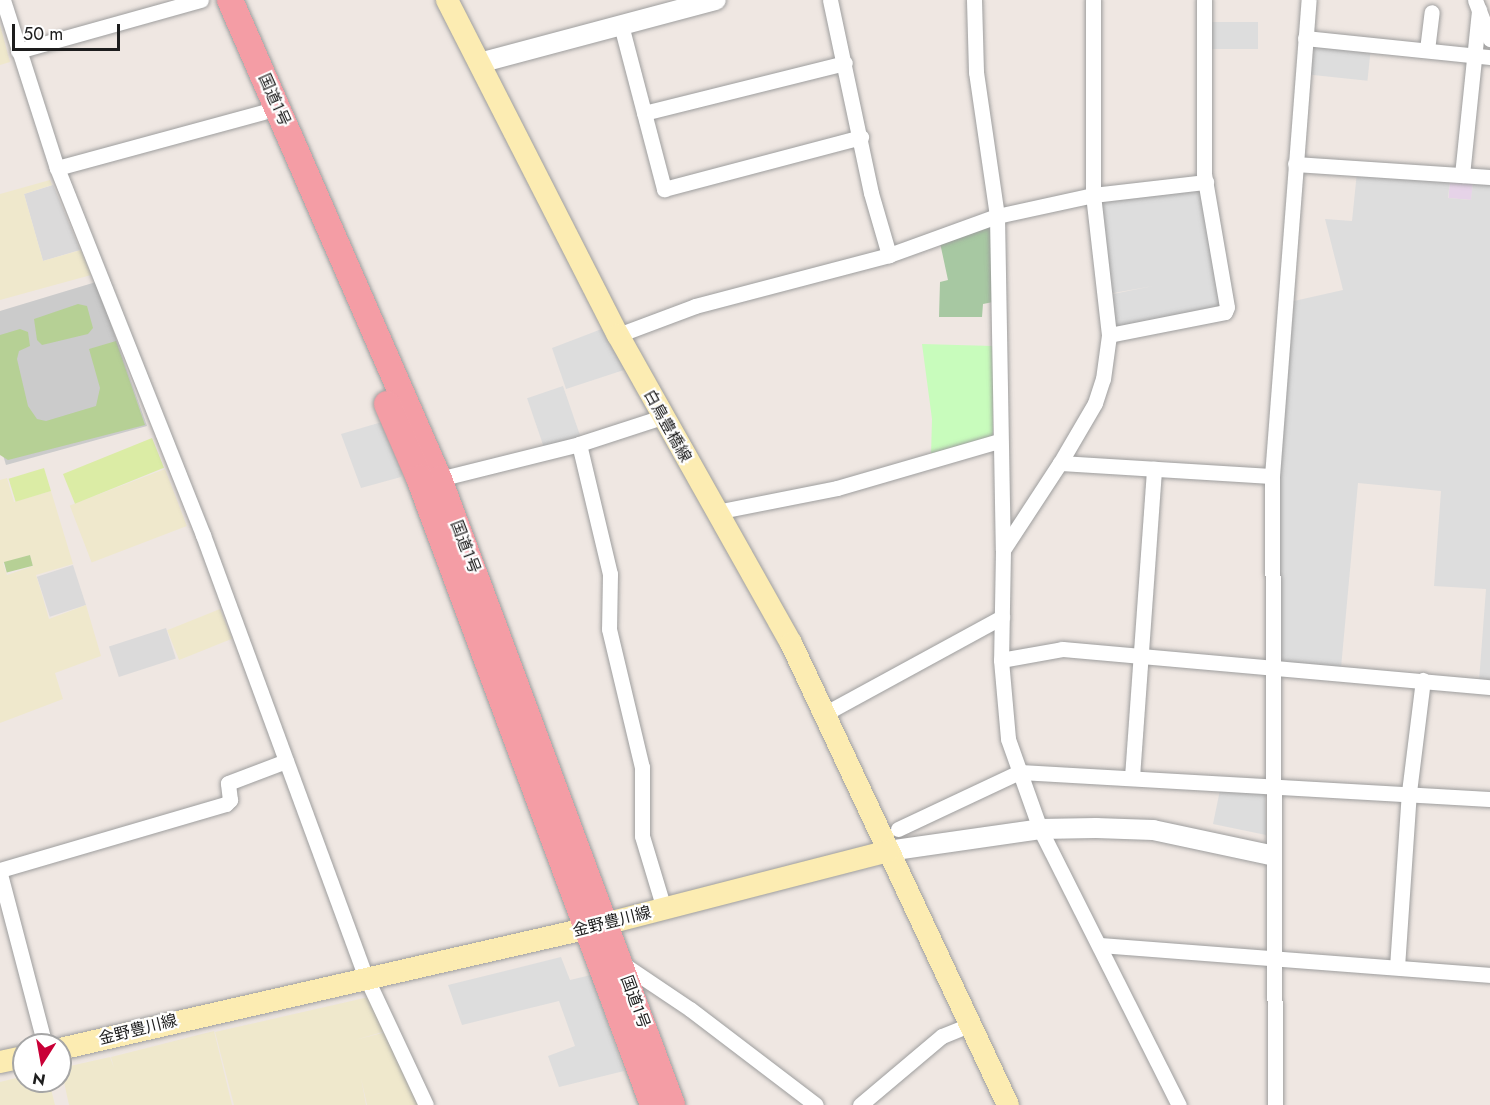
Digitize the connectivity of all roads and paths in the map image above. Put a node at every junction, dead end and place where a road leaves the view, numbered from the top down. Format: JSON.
{"nodes":[{"id":1,"x":3,"y":0,"type":"edge"},
{"id":2,"x":201,"y":0,"type":"edge"},
{"id":3,"x":214,"y":0,"type":"edge"},
{"id":4,"x":230,"y":0,"type":"edge"},
{"id":5,"x":447,"y":0,"type":"edge"},
{"id":6,"x":716,"y":0,"type":"edge"},
{"id":7,"x":830,"y":0,"type":"edge"},
{"id":8,"x":974,"y":0,"type":"edge"},
{"id":9,"x":1093,"y":0,"type":"edge"},
{"id":10,"x":1204,"y":0,"type":"edge"},
{"id":11,"x":1309,"y":0,"type":"edge"},
{"id":12,"x":1477,"y":5,"type":"edge"},
{"id":13,"x":1432,"y":12,"type":"dead end"},
{"id":14,"x":621,"y":25,"type":"junction"},
{"id":15,"x":1305,"y":38,"type":"junction"},
{"id":16,"x":1490,"y":39,"type":"edge"},
{"id":17,"x":1427,"y":50,"type":"junction"},
{"id":18,"x":18,"y":51,"type":"junction"},
{"id":19,"x":1474,"y":55,"type":"junction"},
{"id":20,"x":1490,"y":57,"type":"edge"},
{"id":21,"x":479,"y":63,"type":"junction"},
{"id":22,"x":845,"y":63,"type":"junction"},
{"id":23,"x":264,"y":112,"type":"junction"},
{"id":24,"x":644,"y":113,"type":"junction"},
{"id":25,"x":861,"y":136,"type":"junction"},
{"id":26,"x":1294,"y":164,"type":"junction"},
{"id":27,"x":57,"y":168,"type":"junction"},
{"id":28,"x":1462,"y":175,"type":"junction"},
{"id":29,"x":1490,"y":177,"type":"edge"},
{"id":30,"x":1206,"y":182,"type":"junction"},
{"id":31,"x":1094,"y":195,"type":"junction"},
{"id":32,"x":997,"y":216,"type":"junction"},
{"id":33,"x":889,"y":255,"type":"junction"},
{"id":34,"x":618,"y":335,"type":"junction"},
{"id":35,"x":1109,"y":335,"type":"junction"},
{"id":36,"x":662,"y":417,"type":"junction"},
{"id":37,"x":999,"y":441,"type":"junction"},
{"id":38,"x":579,"y":444,"type":"junction"},
{"id":39,"x":1060,"y":464,"type":"junction"},
{"id":40,"x":1154,"y":469,"type":"junction"},
{"id":41,"x":1272,"y":476,"type":"junction"},
{"id":42,"x":439,"y":479,"type":"junction"},
{"id":43,"x":716,"y":512,"type":"junction"},
{"id":44,"x":1003,"y":550,"type":"junction"},
{"id":45,"x":1002,"y":617,"type":"junction"},
{"id":46,"x":1140,"y":655,"type":"junction"},
{"id":47,"x":1001,"y":660,"type":"junction"},
{"id":48,"x":1271,"y":667,"type":"junction"},
{"id":49,"x":1423,"y":680,"type":"junction"},
{"id":50,"x":1490,"y":687,"type":"edge"},
{"id":51,"x":824,"y":714,"type":"junction"},
{"id":52,"x":286,"y":761,"type":"junction"},
{"id":53,"x":1019,"y":772,"type":"junction"},
{"id":54,"x":1131,"y":777,"type":"junction"},
{"id":55,"x":1272,"y":784,"type":"junction"},
{"id":56,"x":1409,"y":792,"type":"junction"},
{"id":57,"x":1490,"y":799,"type":"edge"},
{"id":58,"x":898,"y":829,"type":"dead end"},
{"id":59,"x":1040,"y":829,"type":"junction"},
{"id":60,"x":888,"y":851,"type":"junction"},
{"id":61,"x":1271,"y":855,"type":"junction"},
{"id":62,"x":0,"y":872,"type":"edge"},
{"id":63,"x":664,"y":909,"type":"junction"},
{"id":64,"x":596,"y":926,"type":"junction"},
{"id":65,"x":1101,"y":945,"type":"junction"},
{"id":66,"x":1272,"y":958,"type":"junction"},
{"id":67,"x":620,"y":962,"type":"junction"},
{"id":68,"x":1397,"y":967,"type":"junction"},
{"id":69,"x":1490,"y":975,"type":"edge"},
{"id":70,"x":366,"y":977,"type":"junction"},
{"id":71,"x":969,"y":1025,"type":"junction"},
{"id":72,"x":42,"y":1033,"type":"edge"},
{"id":73,"x":72,"y":1045,"type":"edge"},
{"id":74,"x":426,"y":1105,"type":"edge"},
{"id":75,"x":652,"y":1105,"type":"edge"},
{"id":76,"x":672,"y":1105,"type":"edge"},
{"id":77,"x":816,"y":1105,"type":"edge"},
{"id":78,"x":860,"y":1105,"type":"edge"},
{"id":79,"x":1008,"y":1105,"type":"edge"},
{"id":80,"x":1179,"y":1105,"type":"edge"},
{"id":81,"x":1275,"y":1105,"type":"edge"}],
"edges":[{"from":1,"to":18,"type":"street"},
{"from":2,"to":18,"type":"street"},
{"from":3,"to":23,"type":"highway","name":"国道1号"},
{"from":4,"to":42,"type":"highway","name":"国道1号"},
{"from":5,"to":21,"type":"main road","name":"白鳥豊橋線"},
{"from":6,"to":14,"type":"street"},
{"from":7,"to":22,"type":"street"},
{"from":8,"to":32,"type":"street"},
{"from":9,"to":31,"type":"street"},
{"from":10,"to":30,"type":"street"},
{"from":11,"to":15,"type":"street"},
{"from":12,"to":16,"type":"street"},
{"from":12,"to":19,"type":"street"},
{"from":13,"to":17,"type":"street"},
{"from":14,"to":21,"type":"street"},
{"from":14,"to":24,"type":"street"},
{"from":15,"to":17,"type":"street"},
{"from":15,"to":26,"type":"street"},
{"from":17,"to":19,"type":"street"},
{"from":18,"to":27,"type":"street"},
{"from":19,"to":20,"type":"street"},
{"from":19,"to":28,"type":"street"},
{"from":21,"to":34,"type":"main road","name":"白鳥豊橋線"},
{"from":22,"to":24,"type":"street"},
{"from":22,"to":25,"type":"street"},
{"from":23,"to":27,"type":"street"},
{"from":23,"to":64,"type":"highway","name":"国道1号"},
{"from":24,"to":25,"type":"street"},
{"from":25,"to":33,"type":"street"},
{"from":26,"to":28,"type":"street"},
{"from":26,"to":41,"type":"street"},
{"from":27,"to":52,"type":"street"},
{"from":28,"to":29,"type":"street"},
{"from":30,"to":31,"type":"street"},
{"from":30,"to":35,"type":"street"},
{"from":31,"to":32,"type":"street"},
{"from":31,"to":35,"type":"street"},
{"from":32,"to":33,"type":"street"},
{"from":32,"to":37,"type":"street"},
{"from":33,"to":34,"type":"street"},
{"from":34,"to":36,"type":"main road","name":"白鳥豊橋線"},
{"from":35,"to":39,"type":"street"},
{"from":36,"to":38,"type":"street"},
{"from":36,"to":43,"type":"main road","name":"白鳥豊橋線"},
{"from":37,"to":43,"type":"street"},
{"from":37,"to":44,"type":"street"},
{"from":38,"to":42,"type":"street"},
{"from":38,"to":63,"type":"street"},
{"from":39,"to":40,"type":"street"},
{"from":39,"to":44,"type":"street"},
{"from":40,"to":41,"type":"street"},
{"from":40,"to":46,"type":"street"},
{"from":41,"to":48,"type":"street"},
{"from":42,"to":64,"type":"highway","name":"国道1号"},
{"from":43,"to":51,"type":"main road","name":"白鳥豊橋線"},
{"from":44,"to":45,"type":"street"},
{"from":45,"to":47,"type":"street"},
{"from":45,"to":51,"type":"street"},
{"from":46,"to":47,"type":"street"},
{"from":46,"to":48,"type":"street"},
{"from":46,"to":54,"type":"street"},
{"from":47,"to":53,"type":"street"},
{"from":48,"to":49,"type":"street"},
{"from":48,"to":55,"type":"street"},
{"from":49,"to":50,"type":"street"},
{"from":49,"to":56,"type":"street"},
{"from":51,"to":60,"type":"main road","name":"白鳥豊橋線"},
{"from":52,"to":62,"type":"street"},
{"from":52,"to":70,"type":"street"},
{"from":53,"to":54,"type":"street"},
{"from":53,"to":58,"type":"street"},
{"from":53,"to":59,"type":"street"},
{"from":54,"to":55,"type":"street"},
{"from":55,"to":56,"type":"street"},
{"from":55,"to":61,"type":"street"},
{"from":56,"to":57,"type":"street"},
{"from":56,"to":68,"type":"street"},
{"from":59,"to":60,"type":"street"},
{"from":59,"to":61,"type":"street"},
{"from":59,"to":65,"type":"street"},
{"from":60,"to":63,"type":"main road","name":"金野豊川線"},
{"from":60,"to":71,"type":"main road"},
{"from":61,"to":66,"type":"street"},
{"from":62,"to":72,"type":"street"},
{"from":63,"to":64,"type":"main road","name":"金野豊川線"},
{"from":64,"to":67,"type":"highway","name":"国道1号"},
{"from":64,"to":70,"type":"main road","name":"金野豊川線"},
{"from":64,"to":75,"type":"highway","name":"国道1号"},
{"from":65,"to":66,"type":"street"},
{"from":65,"to":80,"type":"street"},
{"from":66,"to":68,"type":"street"},
{"from":66,"to":81,"type":"street"},
{"from":67,"to":76,"type":"highway","name":"国道1号"},
{"from":67,"to":77,"type":"street"},
{"from":68,"to":69,"type":"street"},
{"from":70,"to":73,"type":"main road","name":"金野豊川線"},
{"from":70,"to":74,"type":"street"},
{"from":71,"to":78,"type":"street"},
{"from":71,"to":79,"type":"main road"}]}
